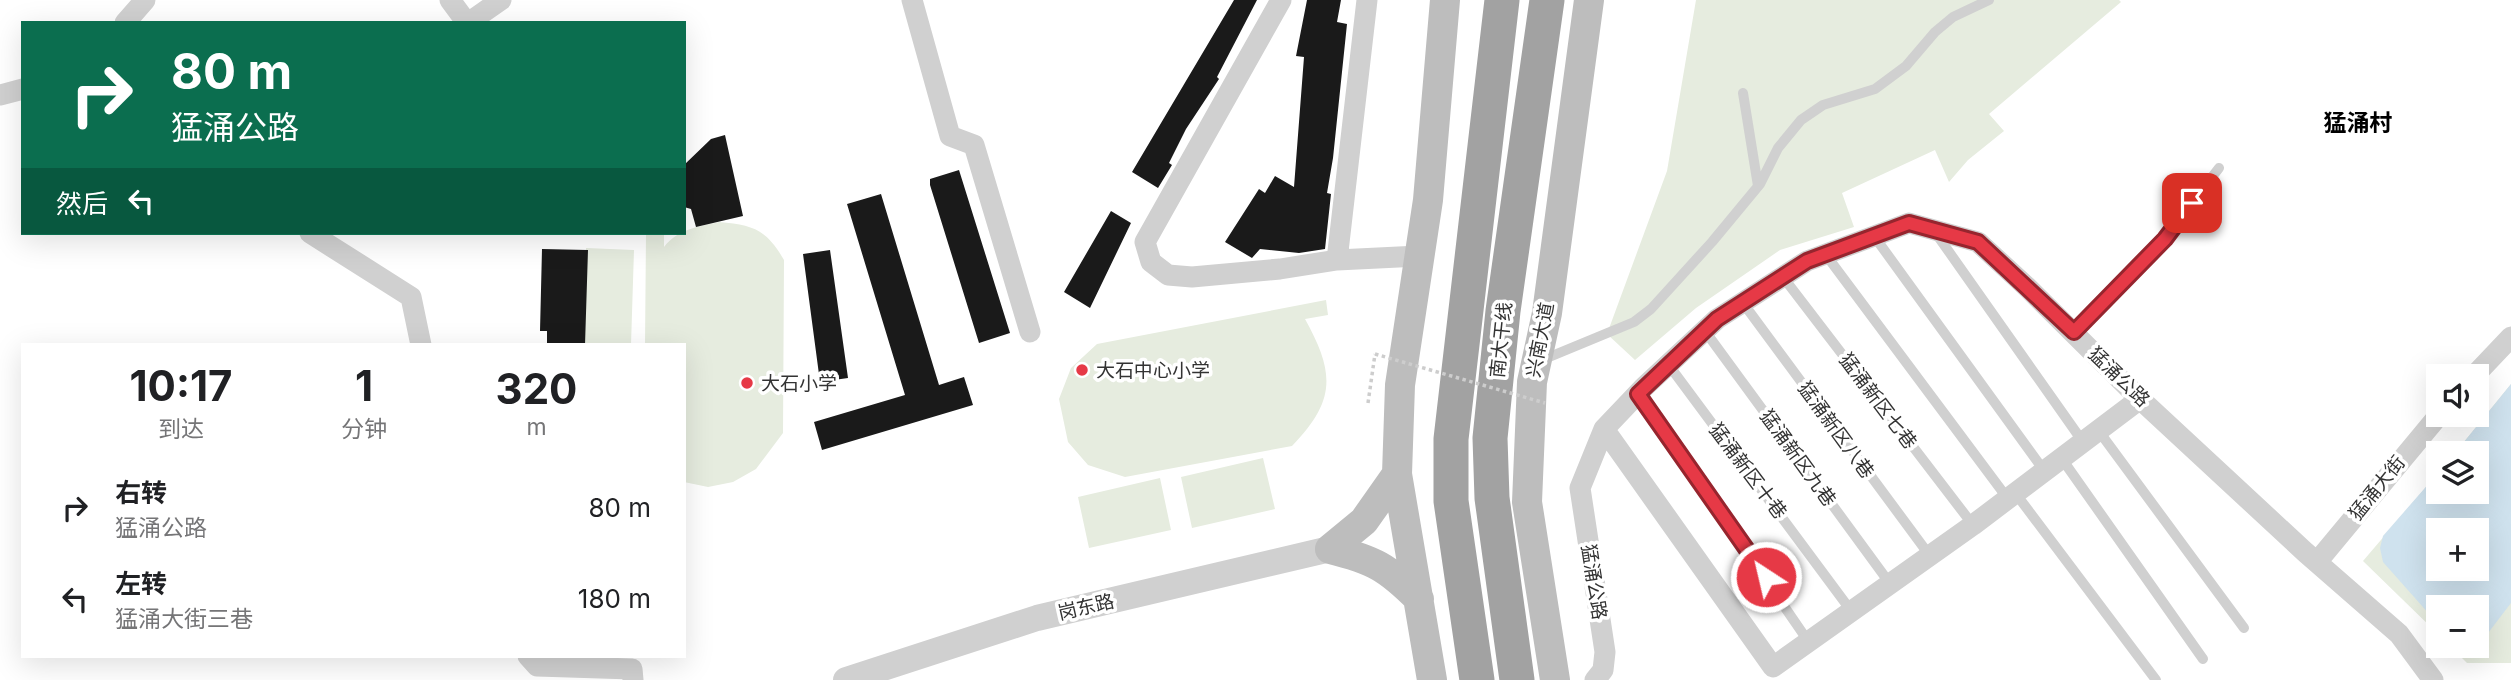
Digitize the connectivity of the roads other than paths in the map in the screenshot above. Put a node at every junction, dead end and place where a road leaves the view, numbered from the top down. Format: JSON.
{"nodes":[{"id":1,"x":145,"y":0,"type":"edge"},
{"id":2,"x":450,"y":0,"type":"edge"},
{"id":3,"x":501,"y":0,"type":"edge"},
{"id":4,"x":912,"y":0,"type":"edge"},
{"id":5,"x":1281,"y":0,"type":"edge"},
{"id":6,"x":1367,"y":0,"type":"edge"},
{"id":7,"x":1445,"y":0,"type":"edge"},
{"id":8,"x":1502,"y":0,"type":"edge"},
{"id":9,"x":1547,"y":0,"type":"edge"},
{"id":10,"x":1589,"y":0,"type":"edge"},
{"id":11,"x":1989,"y":0,"type":"edge"},
{"id":12,"x":127,"y":21,"type":"edge"},
{"id":13,"x":466,"y":21,"type":"edge"},
{"id":14,"x":470,"y":21,"type":"edge"},
{"id":15,"x":21,"y":89,"type":"edge"},
{"id":16,"x":1742,"y":93,"type":"dead end"},
{"id":17,"x":0,"y":94,"type":"edge"},
{"id":18,"x":2219,"y":168,"type":"dead end"},
{"id":19,"x":1758,"y":186,"type":"junction"},
{"id":20,"x":1933,"y":230,"type":"junction"},
{"id":21,"x":313,"y":235,"type":"edge"},
{"id":22,"x":1874,"y":236,"type":"junction"},
{"id":23,"x":1826,"y":254,"type":"junction"},
{"id":24,"x":1419,"y":256,"type":"junction"},
{"id":25,"x":1337,"y":260,"type":"junction"},
{"id":26,"x":1783,"y":277,"type":"junction"},
{"id":27,"x":1743,"y":303,"type":"junction"},
{"id":28,"x":1705,"y":331,"type":"junction"},
{"id":29,"x":1030,"y":332,"type":"dead end"},
{"id":30,"x":2074,"y":332,"type":"junction"},
{"id":31,"x":2511,"y":337,"type":"edge"},
{"id":32,"x":421,"y":343,"type":"edge"},
{"id":33,"x":1536,"y":363,"type":"junction"},
{"id":34,"x":1668,"y":364,"type":"junction"},
{"id":35,"x":2485,"y":364,"type":"edge"},
{"id":36,"x":1638,"y":394,"type":"junction"},
{"id":37,"x":2140,"y":399,"type":"junction"},
{"id":38,"x":2428,"y":427,"type":"edge"},
{"id":39,"x":1604,"y":429,"type":"junction"},
{"id":40,"x":2091,"y":436,"type":"junction"},
{"id":41,"x":2054,"y":465,"type":"junction"},
{"id":42,"x":1397,"y":474,"type":"junction"},
{"id":43,"x":2012,"y":496,"type":"junction"},
{"id":44,"x":1973,"y":525,"type":"junction"},
{"id":45,"x":1330,"y":549,"type":"junction"},
{"id":46,"x":1930,"y":556,"type":"junction"},
{"id":47,"x":2317,"y":562,"type":"junction"},
{"id":48,"x":1891,"y":585,"type":"junction"},
{"id":49,"x":1419,"y":599,"type":"junction"},
{"id":50,"x":1508,"y":612,"type":"junction"},
{"id":51,"x":1852,"y":612,"type":"junction"},
{"id":52,"x":1469,"y":620,"type":"junction"},
{"id":53,"x":2244,"y":628,"type":"dead end"},
{"id":54,"x":1808,"y":641,"type":"junction"},
{"id":55,"x":530,"y":658,"type":"edge"},
{"id":56,"x":2203,"y":659,"type":"dead end"},
{"id":57,"x":633,"y":680,"type":"edge"},
{"id":58,"x":846,"y":680,"type":"edge"},
{"id":59,"x":1432,"y":680,"type":"edge"},
{"id":60,"x":1462,"y":680,"type":"edge"},
{"id":61,"x":1477,"y":680,"type":"edge"},
{"id":62,"x":1517,"y":680,"type":"edge"},
{"id":63,"x":1534,"y":680,"type":"edge"},
{"id":64,"x":1555,"y":680,"type":"edge"},
{"id":65,"x":1595,"y":680,"type":"edge"},
{"id":66,"x":2156,"y":680,"type":"edge"},
{"id":67,"x":2433,"y":680,"type":"edge"}],
"edges":[{"from":1,"to":12,"type":"street"},
{"from":2,"to":13,"type":"street"},
{"from":3,"to":14,"type":"street"},
{"from":4,"to":29,"type":"street"},
{"from":5,"to":25,"type":"street"},
{"from":6,"to":25,"type":"street"},
{"from":7,"to":24,"type":"main road"},
{"from":8,"to":52,"type":"highway","name":"南大干线"},
{"from":9,"to":50,"type":"highway","name":"南大干线"},
{"from":10,"to":33,"type":"main road","name":"兴南大道"},
{"from":11,"to":19,"type":"lane"},
{"from":15,"to":17,"type":"street"},
{"from":16,"to":19,"type":"lane"},
{"from":18,"to":30,"type":"lane"},
{"from":19,"to":33,"type":"lane"},
{"from":20,"to":22,"type":"street","name":"猛涌公路"},
{"from":20,"to":30,"type":"street","name":"猛涌公路"},
{"from":20,"to":40,"type":"lane"},
{"from":21,"to":32,"type":"street"},
{"from":22,"to":23,"type":"street","name":"猛涌公路"},
{"from":22,"to":41,"type":"lane"},
{"from":23,"to":26,"type":"street","name":"猛涌公路"},
{"from":23,"to":43,"type":"lane"},
{"from":24,"to":25,"type":"street"},
{"from":24,"to":42,"type":"main road"},
{"from":26,"to":27,"type":"street","name":"猛涌公路"},
{"from":26,"to":44,"type":"lane","name":"猛涌新区七巷"},
{"from":27,"to":28,"type":"street","name":"猛涌公路"},
{"from":27,"to":46,"type":"lane","name":"猛涌新区八巷"},
{"from":28,"to":34,"type":"street","name":"猛涌公路"},
{"from":28,"to":48,"type":"lane","name":"猛涌新区九巷"},
{"from":30,"to":37,"type":"street","name":"猛涌公路"},
{"from":31,"to":35,"type":"street"},
{"from":33,"to":64,"type":"main road","name":"兴南大道"},
{"from":34,"to":36,"type":"street","name":"猛涌公路"},
{"from":34,"to":51,"type":"lane","name":"猛涌新区十巷"},
{"from":36,"to":39,"type":"street","name":"猛涌公路"},
{"from":36,"to":54,"type":"lane"},
{"from":37,"to":40,"type":"street"},
{"from":37,"to":47,"type":"street","name":"猛涌公路"},
{"from":38,"to":47,"type":"street","name":"猛涌大街"},
{"from":39,"to":54,"type":"street"},
{"from":39,"to":65,"type":"street","name":"猛涌公路"},
{"from":40,"to":41,"type":"street"},
{"from":40,"to":53,"type":"lane"},
{"from":41,"to":43,"type":"street"},
{"from":41,"to":56,"type":"lane"},
{"from":42,"to":45,"type":"main road"},
{"from":42,"to":49,"type":"main road"},
{"from":43,"to":44,"type":"street"},
{"from":43,"to":66,"type":"lane"},
{"from":44,"to":46,"type":"street"},
{"from":45,"to":49,"type":"main road"},
{"from":45,"to":58,"type":"street","name":"岗东路"},
{"from":46,"to":48,"type":"street"},
{"from":47,"to":67,"type":"street","name":"猛涌公路"},
{"from":48,"to":51,"type":"street"},
{"from":49,"to":59,"type":"main road"},
{"from":50,"to":62,"type":"highway","name":"南大干线"},
{"from":50,"to":63,"type":"highway"},
{"from":51,"to":54,"type":"street"},
{"from":52,"to":60,"type":"highway"},
{"from":52,"to":61,"type":"highway","name":"南大干线"},
{"from":55,"to":57,"type":"street"}]}
